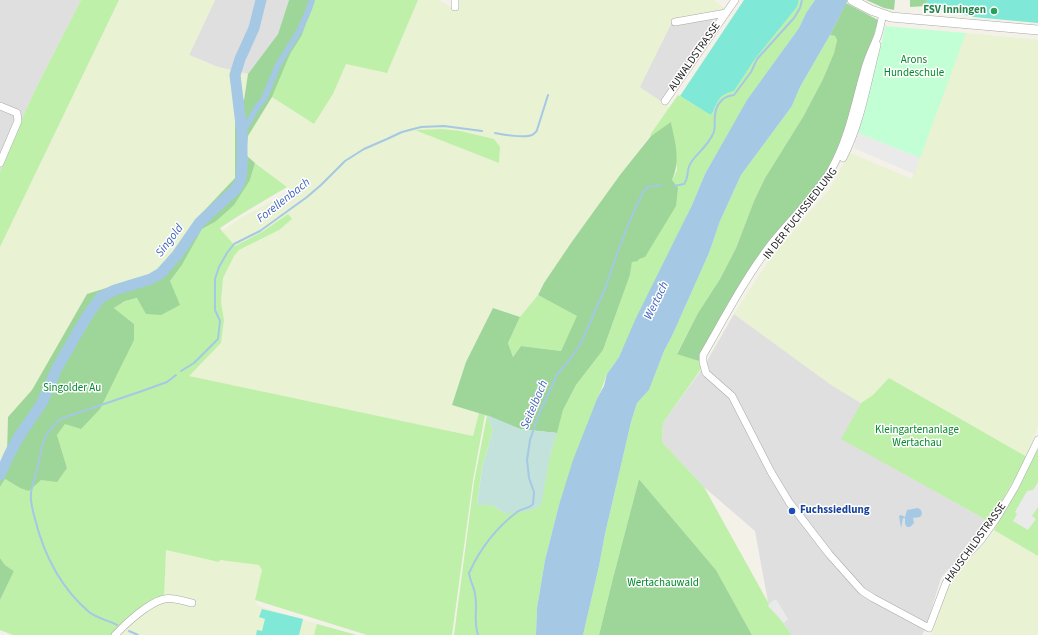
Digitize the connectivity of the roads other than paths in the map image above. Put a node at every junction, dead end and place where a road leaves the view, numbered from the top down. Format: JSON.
{"nodes":[{"id":1,"x":735,"y":0,"type":"edge"},
{"id":2,"x":855,"y":2,"type":"edge"},
{"id":3,"x":726,"y":13,"type":"junction"},
{"id":4,"x":883,"y":14,"type":"junction"},
{"id":5,"x":675,"y":22,"type":"dead end"},
{"id":6,"x":1038,"y":30,"type":"edge"},
{"id":7,"x":665,"y":101,"type":"dead end"},
{"id":8,"x":0,"y":106,"type":"edge"},
{"id":9,"x":0,"y":163,"type":"edge"},
{"id":10,"x":1038,"y":440,"type":"edge"},
{"id":11,"x":192,"y":603,"type":"dead end"},
{"id":12,"x":929,"y":628,"type":"joint"},
{"id":13,"x":115,"y":635,"type":"edge"}],
"edges":[{"from":1,"to":3,"type":"street","name":"AUWALDSTRASSE"},
{"from":2,"to":4,"type":"street"},
{"from":3,"to":5,"type":"street","name":"AUWALDSTRASSE"},
{"from":3,"to":7,"type":"street","name":"AUWALDSTRASSE"},
{"from":4,"to":6,"type":"street"},
{"from":4,"to":12,"type":"street","name":"IN DER FUCHSSIEDLUNG"},
{"from":8,"to":9,"type":"street"},
{"from":10,"to":12,"type":"street","name":"HAUSCHILDSTRASSE"},
{"from":11,"to":13,"type":"street"}]}
